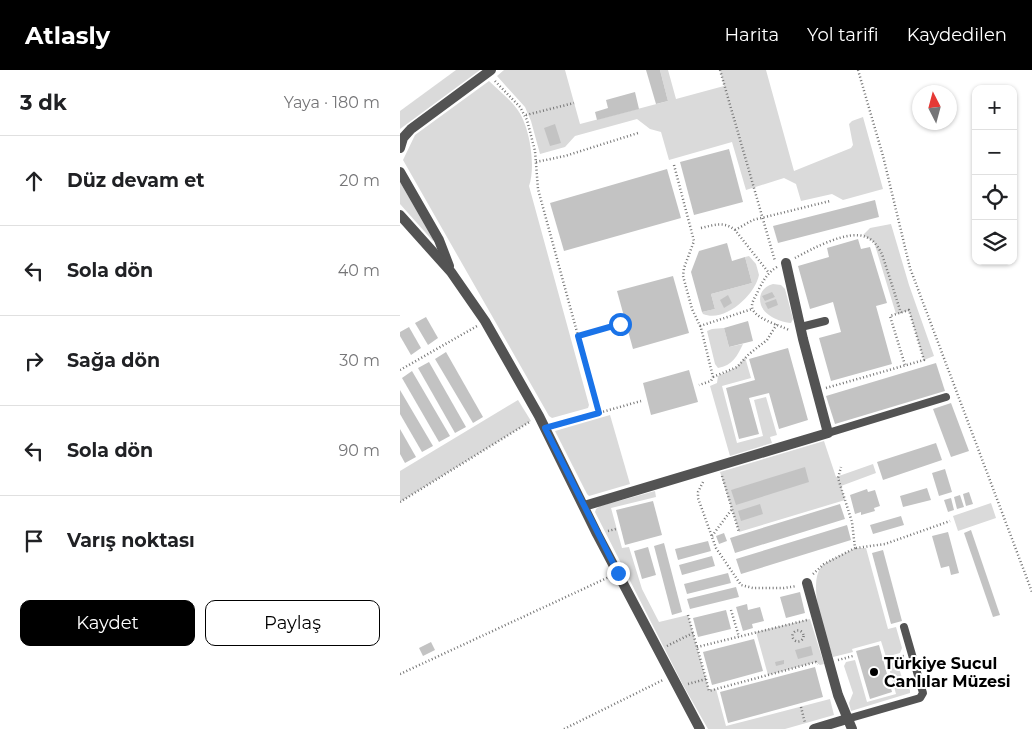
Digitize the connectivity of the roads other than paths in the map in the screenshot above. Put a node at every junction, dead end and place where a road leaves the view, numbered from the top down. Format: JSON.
{"nodes":[{"id":1,"x":489,"y":71,"type":"edge"},
{"id":2,"x":400,"y":148,"type":"edge"},
{"id":3,"x":400,"y":172,"type":"edge"},
{"id":4,"x":400,"y":215,"type":"edge"},
{"id":5,"x":781,"y":265,"type":"road end"},
{"id":6,"x":451,"y":272,"type":"junction"},
{"id":7,"x":824,"y":321,"type":"dead end"},
{"id":8,"x":802,"y":331,"type":"junction"},
{"id":9,"x":946,"y":397,"type":"dead end"},
{"id":10,"x":828,"y":433,"type":"junction"},
{"id":11,"x":584,"y":506,"type":"junction"},
{"id":12,"x":807,"y":583,"type":"road end"},
{"id":13,"x":904,"y":627,"type":"dead end"},
{"id":14,"x":847,"y":719,"type":"junction"},
{"id":15,"x":810,"y":726,"type":"edge"},
{"id":16,"x":700,"y":729,"type":"edge"},
{"id":17,"x":852,"y":729,"type":"edge"}],
"edges":[{"from":1,"to":2,"type":"street"},
{"from":3,"to":6,"type":"street"},
{"from":4,"to":6,"type":"street"},
{"from":5,"to":8,"type":"street"},
{"from":6,"to":11,"type":"street"},
{"from":7,"to":8,"type":"lane"},
{"from":8,"to":10,"type":"street"},
{"from":9,"to":10,"type":"lane"},
{"from":10,"to":11,"type":"street"},
{"from":11,"to":16,"type":"street"},
{"from":12,"to":14,"type":"street"},
{"from":13,"to":14,"type":"lane"},
{"from":14,"to":15,"type":"street"},
{"from":14,"to":17,"type":"street"}]}
